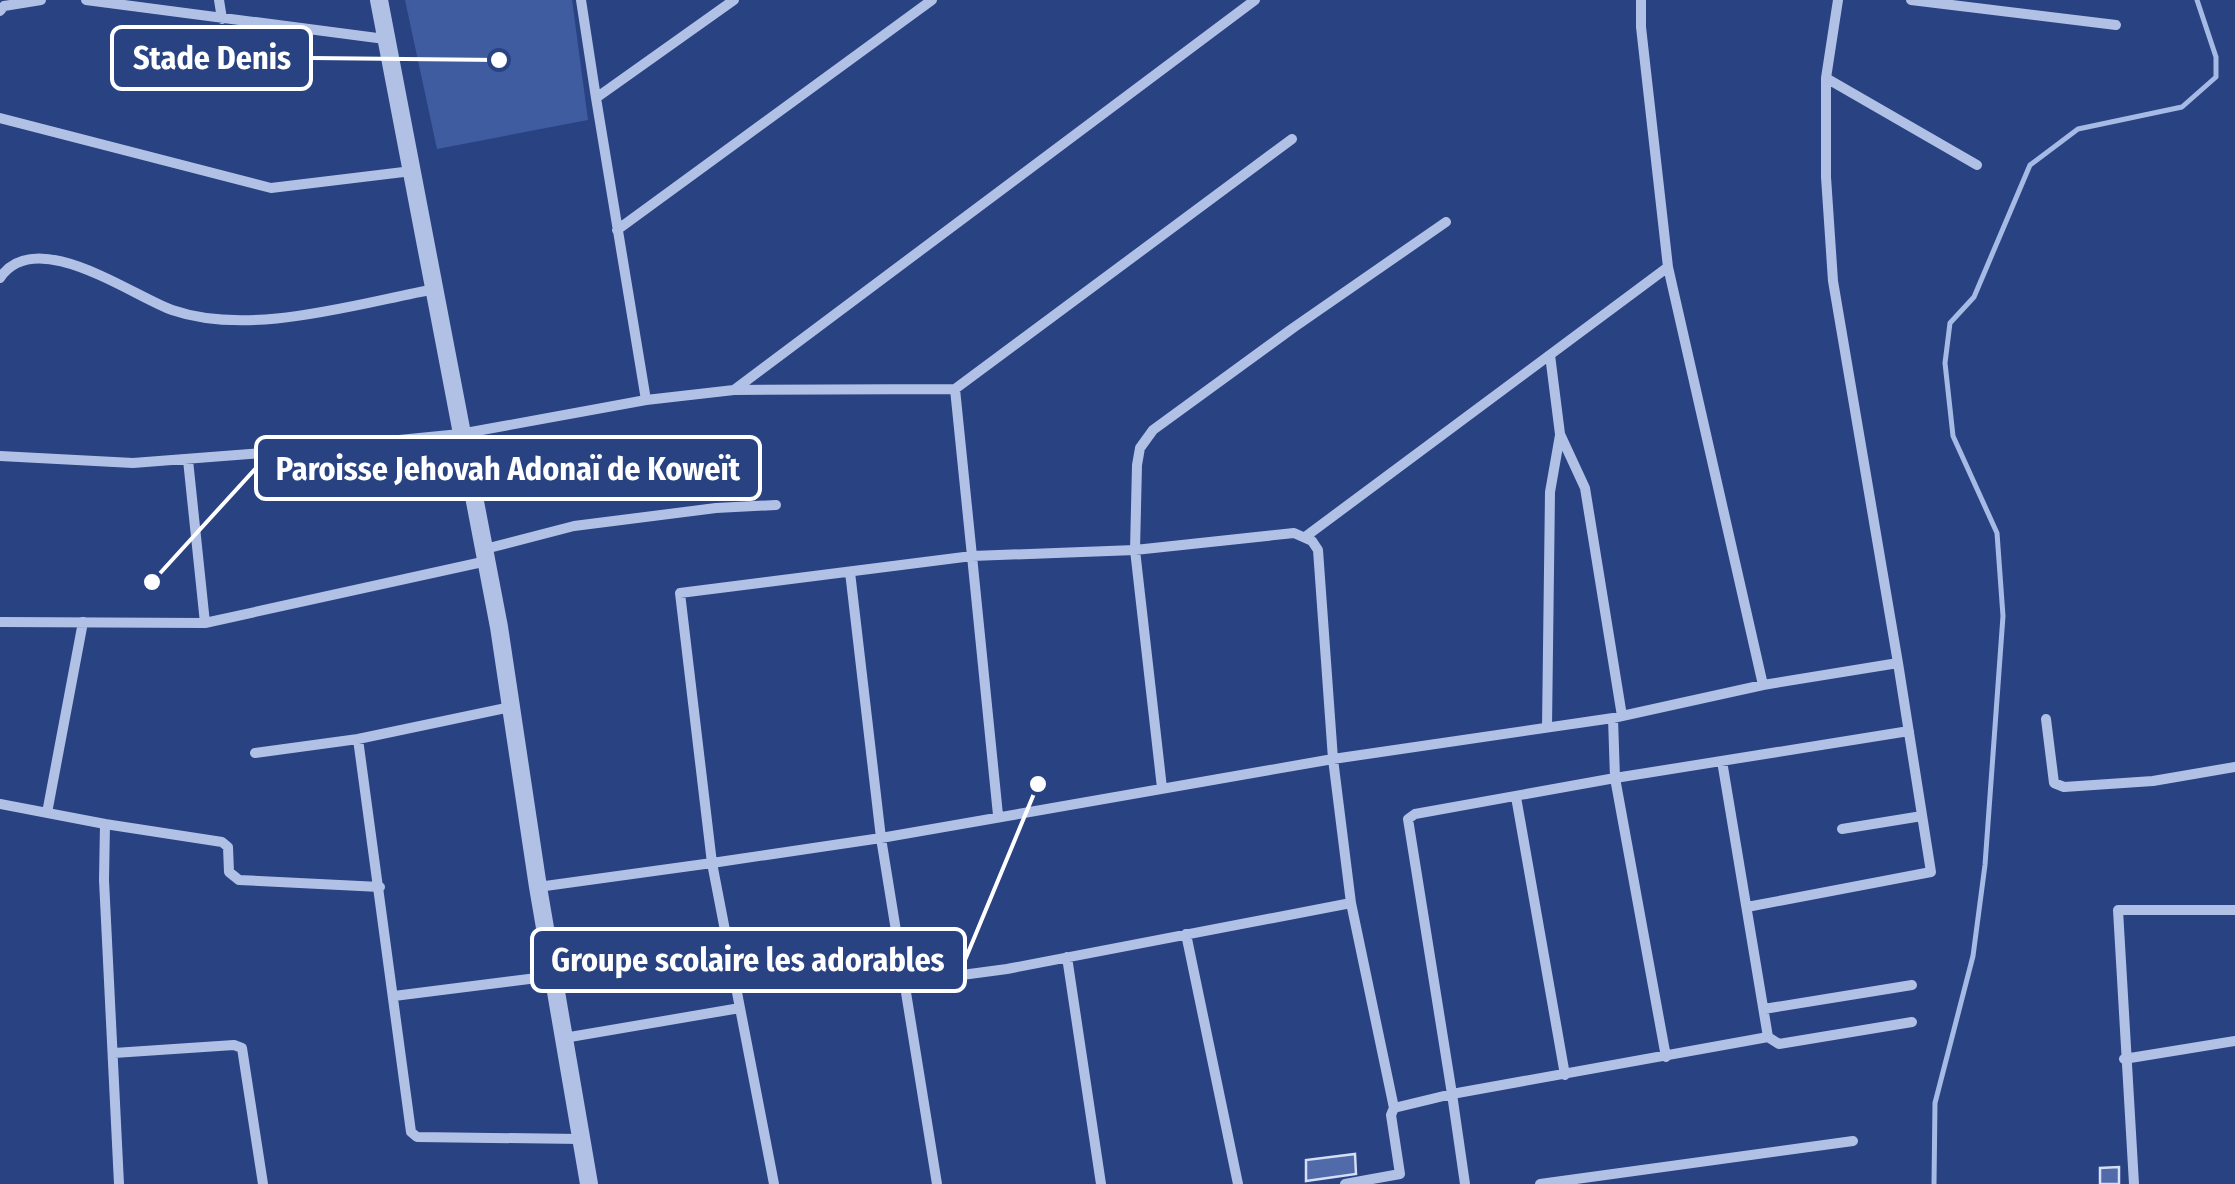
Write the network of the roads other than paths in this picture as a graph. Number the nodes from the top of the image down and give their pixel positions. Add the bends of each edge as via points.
1 (41, 0) edge
2 (86, 0) edge
3 (219, 0) edge
4 (379, 0) edge
5 (581, 0) edge
6 (734, 0) edge
7 (932, 0) edge
8 (1254, 0) edge
9 (1642, 0) edge
10 (1838, 0) edge
11 (1911, 0) edge
12 (0, 11) edge
13 (222, 19) junction
14 (2116, 24) dead end
15 (385, 39) junction
16 (1826, 78) junction
17 (596, 98) junction
18 (0, 118) edge
19 (1292, 139) dead end
20 (1977, 165) dead end
21 (412, 171) junction
22 (1446, 222) dead end
23 (618, 230) junction
24 (1668, 267) junction
25 (2, 270) edge
26 (435, 290) junction
27 (1550, 355) junction
28 (955, 389) junction
29 (734, 390) junction
30 (646, 400) junction
31 (460, 434) junction
32 (1560, 434) junction
33 (0, 456) edge
34 (188, 460) junction
35 (776, 505) dead end
36 (1305, 537) junction
37 (1135, 550) junction
38 (486, 555) junction
39 (972, 556) junction
40 (850, 572) junction
41 (0, 622) edge
42 (82, 622) junction
43 (205, 623) junction
44 (1898, 663) junction
45 (1763, 684) junction
46 (511, 707) junction
47 (1618, 717) junction
48 (2046, 719) dead end
49 (1548, 727) junction
50 (1909, 732) junction
51 (358, 739) junction
52 (255, 753) dead end
53 (1333, 759) junction
54 (1722, 761) junction
55 (2235, 767) edge
56 (1615, 778) junction
57 (1162, 788) junction
58 (1516, 797) junction
59 (0, 804) edge
60 (47, 813) junction
61 (998, 815) junction
62 (1922, 816) junction
63 (105, 824) junction
64 (1842, 829) dead end
65 (880, 838) junction
66 (712, 863) junction
67 (380, 887) junction
68 (538, 887) junction
69 (1351, 902) junction
70 (1746, 907) junction
71 (2235, 910) edge
72 (1186, 934) junction
73 (1068, 957) junction
74 (552, 976) junction
75 (902, 983) junction
76 (1912, 985) dead end
77 (394, 996) junction
78 (740, 1008) junction
79 (1764, 1008) junction
80 (1912, 1022) dead end
81 (1768, 1036) junction
82 (563, 1038) junction
83 (2235, 1041) edge
84 (114, 1052) junction
85 (1666, 1057) junction
86 (2124, 1059) junction
87 (1565, 1075) junction
88 (1452, 1094) junction
89 (1394, 1108) junction
90 (580, 1139) junction
91 (1853, 1141) dead end
92 (1401, 1179) edge
93 (119, 1184) edge
94 (263, 1184) edge
95 (588, 1184) edge
96 (774, 1184) edge
97 (937, 1184) edge
98 (1102, 1184) edge
99 (1238, 1184) edge
100 (1346, 1184) edge
101 (1465, 1184) edge
102 (1540, 1184) edge
103 (2134, 1184) edge

1 - 12 street
2 - 13 street
3 - 13 street
4 - 15 street
5 - 17 street
6 - 17 street
7 - 23 street
8 - 29 street
9 - 24 street
10 - 16 street
11 - 14 street
13 - 15 street
15 - 21 street
16 - 20 street
16 - 44 street via 1833,281
17 - 23 street
18 - 21 street via 271,188
19 - 28 street
21 - 26 street
22 - 37 street via 1153,430 1140,448
23 - 30 street
24 - 27 street
24 - 45 street
25 - 26 street via 30,258 67,264 212,320 257,321
26 - 31 street
27 - 32 street
27 - 36 street
28 - 29 street
28 - 39 street
29 - 30 street
30 - 31 street
31 - 34 street
31 - 38 street
32 - 47 street via 1585,488
32 - 49 street via 1550,492
33 - 34 street
34 - 43 street
35 - 38 street via 574,526
36 - 37 street
36 - 53 street via 1318,550
37 - 39 street
37 - 57 street
38 - 43 street
38 - 46 street
39 - 40 street
39 - 61 street
40 - 65 street
40 - 66 street via 680,594
41 - 42 street
42 - 43 street
42 - 60 street
44 - 45 street
44 - 50 street
45 - 47 street
46 - 51 street
46 - 68 street
47 - 49 street
47 - 56 street
48 - 55 street via 2051,772 2064,787
49 - 53 street
50 - 54 street
50 - 62 street
51 - 52 street
51 - 67 street
53 - 57 street
53 - 69 street
54 - 56 street
54 - 70 street
56 - 58 street
56 - 85 street
57 - 61 street
58 - 87 street
58 - 88 street via 1408,819
59 - 60 street
60 - 63 street
61 - 65 street
62 - 64 street
62 - 70 street via 1930,872
63 - 67 street via 222,842 228,872 239,880
63 - 84 street
65 - 66 street
65 - 75 street
66 - 68 street
66 - 78 street
67 - 77 street
68 - 74 street
69 - 72 street
69 - 89 street
70 - 79 street
71 - 86 street via 2118,910
72 - 73 street
72 - 99 street
73 - 75 street
73 - 98 street
74 - 77 street
74 - 82 street
75 - 97 street
76 - 79 street
77 - 90 street via 410,1132
78 - 82 street
78 - 96 street
79 - 81 street
80 - 81 street via 1779,1044
81 - 85 street
82 - 90 street
83 - 86 street
84 - 93 street
84 - 94 street via 242,1048
85 - 87 street
86 - 103 street
87 - 88 street
88 - 89 street
88 - 101 street
89 - 92 street
90 - 95 street
91 - 102 street
92 - 100 street

